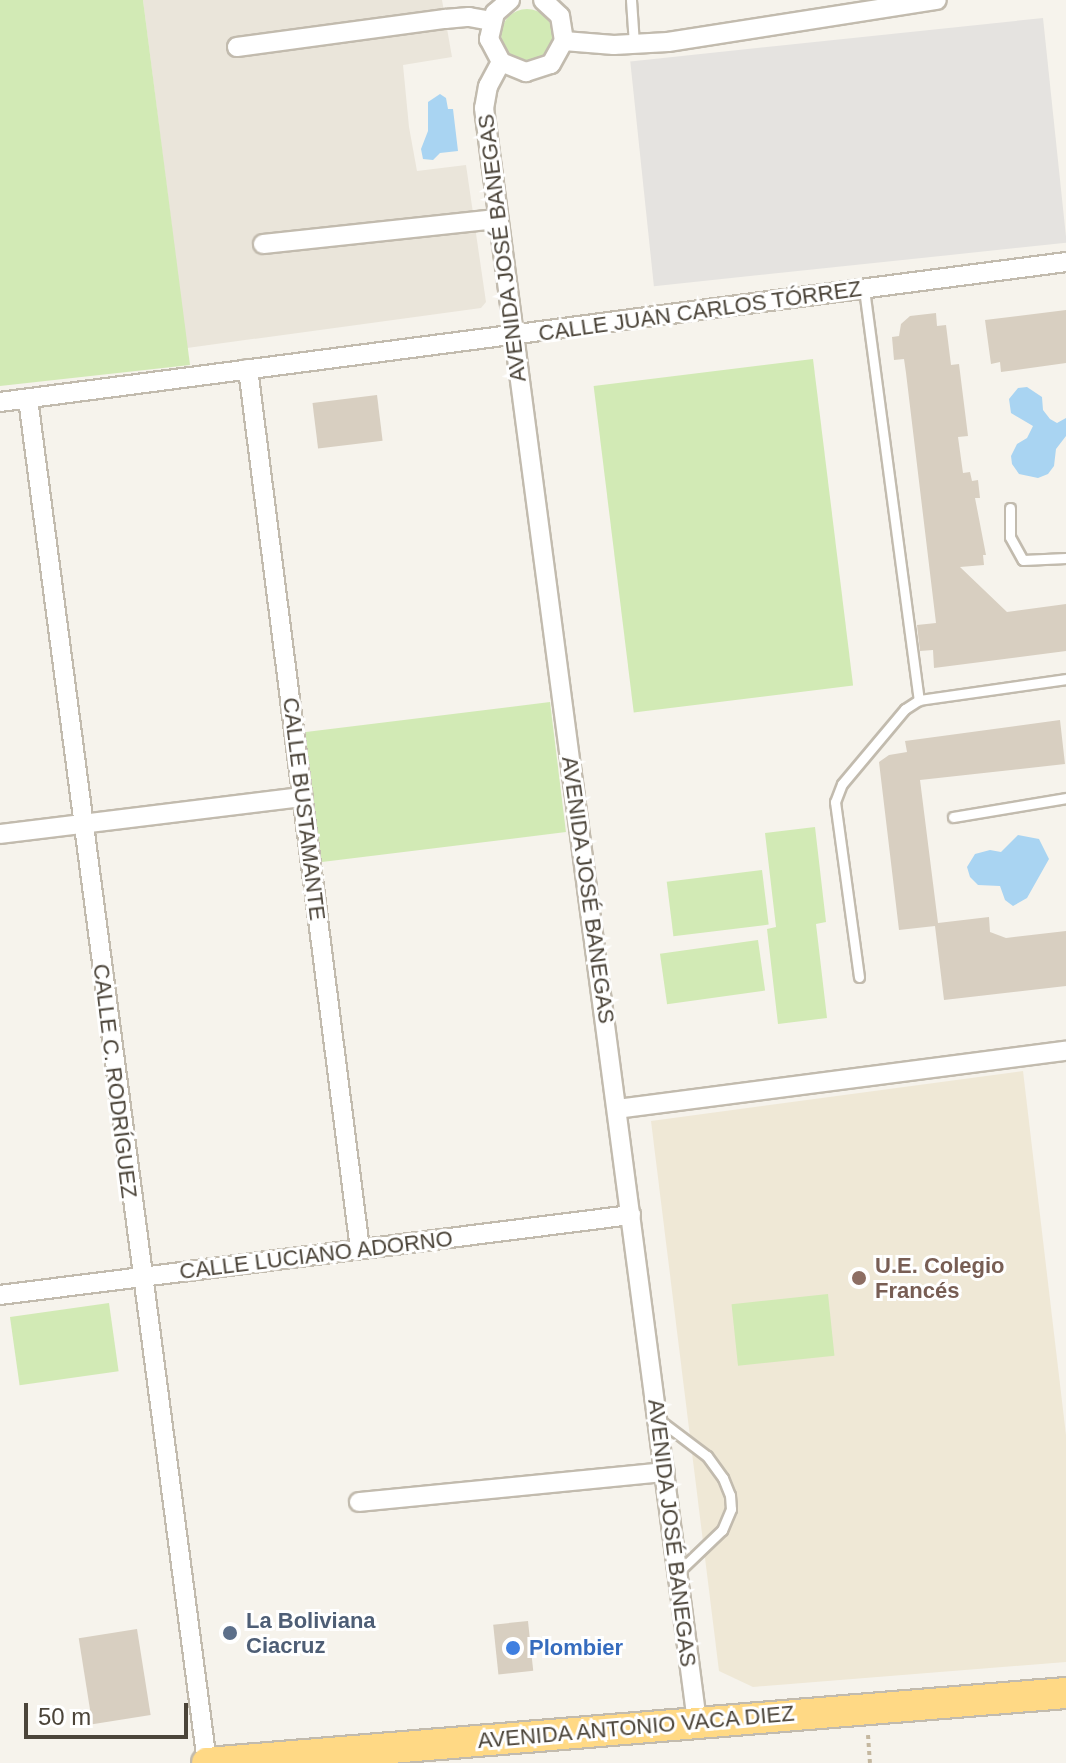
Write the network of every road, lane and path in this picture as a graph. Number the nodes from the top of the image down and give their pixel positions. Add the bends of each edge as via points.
1 (510, 0) edge
2 (631, 0) edge
3 (937, 0) edge
4 (546, 1) edge
5 (906, 2) edge
6 (491, 12) edge
7 (564, 41) junction
8 (634, 44) junction
9 (237, 47) dead end
10 (501, 62) junction
11 (497, 219) junction
12 (263, 244) dead end
13 (1066, 262) edge
14 (864, 289) junction
15 (512, 337) junction
16 (248, 369) junction
17 (28, 399) junction
18 (0, 402) edge
19 (1010, 508) dead end
20 (1066, 558) edge
21 (1066, 679) edge
22 (919, 700) junction
23 (303, 797) junction
24 (1066, 798) edge
25 (953, 817) dead end
26 (83, 824) junction
27 (0, 834) edge
28 (859, 977) dead end
29 (1066, 1051) edge
30 (617, 1109) junction
31 (631, 1215) junction
32 (360, 1249) junction
33 (140, 1277) junction
34 (0, 1295) edge
35 (658, 1419) junction
36 (665, 1472) junction
37 (359, 1502) dead end
38 (677, 1573) junction
39 (1066, 1693) edge
40 (697, 1722) junction
41 (868, 1735) dead end
42 (207, 1763) edge
43 (870, 1763) edge

1 - 6 street
2 - 8 lane
3 - 5 street
4 - 7 street via 560,16
5 - 8 street
6 - 9 street
6 - 10 street via 489,39
7 - 8 street
7 - 10 street via 557,57 535,72 517,71
10 - 11 street, AVENIDA JOSÉ BANEGAS via 484,108
11 - 12 street
11 - 15 street, AVENIDA JOSÉ BANEGAS
13 - 14 street, CALLE JUAN CARLOS TÓRREZ
14 - 15 street, CALLE JUAN CARLOS TÓRREZ
14 - 22 lane
15 - 16 street, CALLE JUAN CARLOS TÓRREZ
15 - 30 street, AVENIDA JOSÉ BANEGAS
16 - 17 street, CALLE JUAN CARLOS TÓRREZ
16 - 23 street, CALLE BUSTAMANTE
17 - 18 street, CALLE JUAN CARLOS TÓRREZ
17 - 26 street, CALLE C. RODRÍGUEZ
19 - 20 lane via 1010,537 1023,560
21 - 22 lane
22 - 28 lane via 905,709 842,784 835,802
23 - 26 street
23 - 32 street, CALLE BUSTAMANTE
24 - 25 lane
26 - 27 street
26 - 33 street, CALLE C. RODRÍGUEZ
29 - 30 street
30 - 31 street, AVENIDA JOSÉ BANEGAS
31 - 32 street, CALLE LUCIANO ADORNO
31 - 35 street, AVENIDA JOSÉ BANEGAS
32 - 33 street, CALLE LUCIANO ADORNO
33 - 34 street, CALLE LUCIANO ADORNO
33 - 42 street, CALLE C. RODRÍGUEZ
35 - 36 street, AVENIDA JOSÉ BANEGAS
35 - 38 lane via 707,1456 730,1495 731,1509 722,1530
36 - 37 street
36 - 38 street, AVENIDA JOSÉ BANEGAS
38 - 40 street, AVENIDA JOSÉ BANEGAS
39 - 40 highway, AVENIDA ANTONIO VACA DIEZ
40 - 42 highway, AVENIDA ANTONIO VACA DIEZ
41 - 43 path

